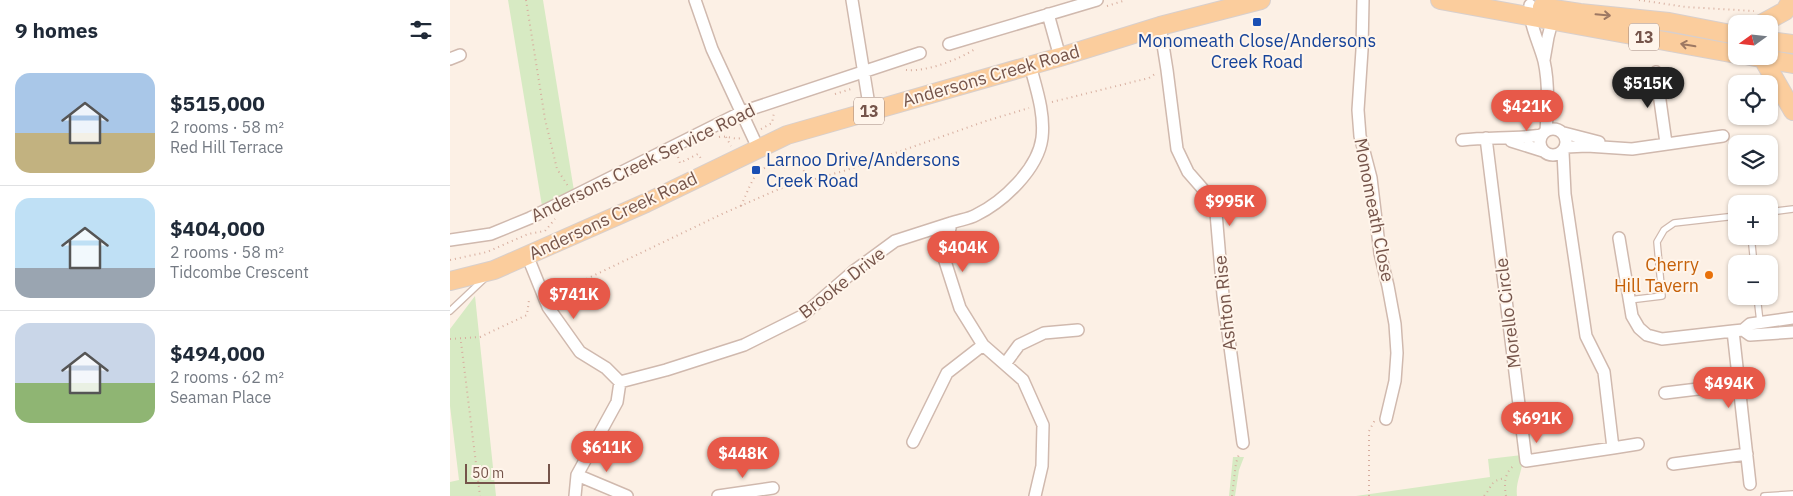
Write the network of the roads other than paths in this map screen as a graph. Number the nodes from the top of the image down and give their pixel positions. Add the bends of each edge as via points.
1 (695, 0) edge
2 (852, 0) edge
3 (1097, 0) edge
4 (1261, 0) edge
5 (1363, 0) edge
6 (1440, 0) edge
7 (1493, 0) edge
8 (1791, 0) edge
9 (1542, 10) edge
10 (1048, 14) junction
11 (1772, 15) edge
12 (1160, 26) junction
13 (1728, 33) edge
14 (1778, 42) edge
15 (949, 44) dead end
16 (1793, 44) edge
17 (1728, 52) edge
18 (920, 53) dead end
19 (1060, 57) junction
20 (1778, 61) edge
21 (1544, 62) junction
22 (1793, 64) edge
23 (1030, 65) junction
24 (1761, 65) edge
25 (864, 71) junction
26 (1656, 72) dead end
27 (870, 111) junction
28 (1793, 111) edge
29 (742, 112) junction
30 (1552, 132) junction
31 (1723, 136) dead end
32 (1486, 138) junction
33 (1502, 138) junction
34 (1462, 140) dead end
35 (1666, 143) junction
36 (758, 148) junction
37 (1614, 148) junction
38 (1564, 150) junction
39 (1546, 153) junction
40 (1565, 194) junction
41 (1793, 209) edge
42 (1778, 211) edge
43 (1728, 217) edge
44 (950, 223) junction
45 (1619, 238) dead end
46 (450, 240) edge
47 (527, 255) junction
48 (494, 270) junction
49 (450, 280) edge
50 (1629, 300) junction
51 (1759, 305) edge
52 (450, 311) edge
53 (1793, 318) edge
54 (1760, 322) junction
55 (1078, 330) dead end
56 (1738, 331) junction
57 (1793, 332) edge
58 (1761, 334) junction
59 (982, 345) junction
60 (1005, 364) junction
61 (620, 382) junction
62 (1739, 384) junction
63 (1665, 393) dead end
64 (1383, 418) road end
65 (912, 442) dead end
66 (1243, 443) road end
67 (1638, 444) dead end
68 (1613, 448) junction
69 (1747, 454) junction
70 (1673, 464) dead end
71 (577, 475) junction
72 (1750, 484) dead end
73 (772, 488) dead end
74 (1793, 494) edge
75 (575, 496) edge
76 (627, 496) edge
77 (718, 496) edge
78 (1035, 496) edge
79 (1764, 496) edge

1 - 29 street via 712,48
2 - 25 street
3 - 10 street
4 - 12 main road, Andersons Creek Road / 13
5 - 64 street, Monomeath Close via 1358,110 1360,136 1371,178 1380,253 1396,324 1395,381
6 - 9 main road, 13
7 - 9 main road, 13
8 - 11 main road via 1785,11
9 -> 13 main road, 13 via 1669,22
17 -> 9 main road, 13
9 - 21 street
9 - 21 street via 1548,37
10 - 15 street
10 - 19 street
12 - 19 main road, Andersons Creek Road / 13
12 - 66 street, Ashton Rise via 1177,150 1188,172 1209,196 1216,213 1223,295
14 - 16 main road
18 - 25 street, Andersons Creek Service Road
19 - 23 main road, Andersons Creek Road / 13
20 - 22 main road
21 - 30 street
23 - 27 main road, Andersons Creek Road / 13
23 - 44 street, Brooke Drive via 1041,110 1042,139 1032,166 1006,196 976,216
24 - 28 main road
25 - 27 street
25 - 29 street, Andersons Creek Service Road
26 - 35 street
27 - 36 main road, Andersons Creek Road / 13 via 787,135
29 - 36 street
29 - 46 street, Andersons Creek Service Road via 530,218 491,234
30 - 33 street
30 - 37 street
30 - 38 street via 1566,140
30 - 39 street via 1540,143
31 - 35 street
32 - 33 street
32 - 34 street
32 - 68 street, Morello Circle via 1526,460
33 - 39 street
35 - 37 street via 1632,149
36 - 47 main road, Andersons Creek Road / 13
37 - 38 street via 1587,146
38 - 39 street via 1556,155
38 - 40 street
39 - 40 street via 1556,164
40 - 68 street via 1586,336 1604,372
41 - 42 lane
43 - 50 lane via 1674,223 1664,230 1657,242 1662,296
44 - 59 street via 944,258 960,308
44 - 61 street, Brooke Drive via 895,241 854,270 802,316 744,345
45 - 50 street
47 - 48 main road, Andersons Creek Road / 13
47 - 61 street via 548,307 580,352 606,368
48 - 49 main road, Andersons Creek Road / 13
48 - 52 lane
50 - 56 street via 1638,328 1662,339
51 - 54 lane
53 - 54 street
54 - 56 street
54 - 58 lane
55 - 60 street via 1044,333 1019,345
56 - 58 street
56 - 62 street
57 - 58 street
59 - 60 street
59 - 65 street via 947,373
60 - 78 street via 1024,380 1043,425 1042,466
61 - 71 street via 617,402
62 - 63 street
62 - 69 street
67 - 68 street
69 - 70 street
69 - 72 street
71 - 75 street
71 - 76 street
73 - 77 street
74 - 79 lane

